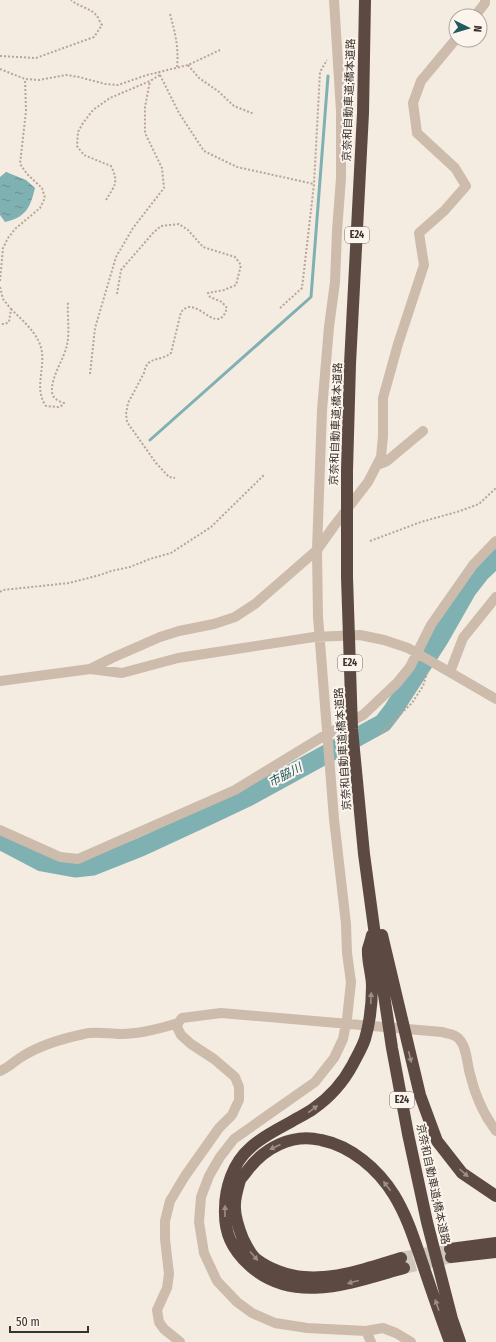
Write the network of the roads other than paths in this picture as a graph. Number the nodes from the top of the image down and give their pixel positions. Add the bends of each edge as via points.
1 (334, 0) edge
2 (365, 0) edge
3 (448, 48) edge
4 (422, 431) dead end
5 (377, 465) junction
6 (496, 541) edge
7 (317, 550) junction
8 (494, 600) edge
9 (417, 653) junction
10 (90, 669) junction
11 (450, 672) junction
12 (0, 681) edge
13 (496, 699) edge
14 (0, 830) edge
15 (368, 883) junction
16 (374, 928) junction
17 (178, 1023) junction
18 (0, 1071) edge
19 (219, 1128) junction
20 (496, 1131) edge
21 (234, 1139) junction
22 (496, 1196) edge
23 (496, 1243) edge
24 (496, 1252) edge
25 (366, 1331) junction
26 (180, 1342) edge
27 (371, 1342) edge
28 (411, 1342) edge
29 (450, 1342) edge
30 (460, 1342) edge

1 - 7 street via 341,111 341,178 335,282 322,410
2 - 15 highway, 京奈和自動車道;橋本道路 / E24 via 363,112 350,364 347,577 352,729
3 - 5 street via 421,81 413,103 417,134 455,168 466,186 444,211 419,233 424,265 383,398 382,446
4 - 5 street via 387,461
5 - 7 street via 368,482
6 - 9 street via 469,570 431,625
7 - 10 street via 255,604 235,617 160,636
7 - 21 street via 318,617 334,819 351,982 347,1019 343,1039 334,1058 315,1082
8 - 11 street via 463,638
9 - 10 street via 384,640 360,635 334,635 178,658 122,672
9 - 11 street
9 - 14 street via 397,683 363,715 235,790 78,859 60,857
10 - 12 street
11 - 13 street
15 - 16 highway, 京奈和自動車道;橋本道路 / E24
15 -> 22 highway via 420,1095 437,1141 462,1173
29 -> 16 highway via 404,1214 382,1180 365,1162 344,1147 307,1138 290,1140 268,1150 253,1163 241,1180 234,1205 245,1244 255,1259 274,1270 304,1277 330,1276 403,1263 347,1283 318,1288 293,1287 256,1272 238,1254 231,1243 225,1216 227,1186 236,1165 248,1149 314,1109 336,1088 352,1066 364,1041 370,1014 372,985 368,950
16 - 30 highway, 京奈和自動車道;橋本道路 / E24 via 408,1134 427,1222
17 - 18 street via 153,1031 79,1035 34,1049
17 - 19 street via 181,1035 214,1058 235,1077 239,1086 239,1100 232,1115
17 - 20 street via 188,1016 221,1013 453,1034 464,1049 480,1106
19 - 21 street
19 - 26 street via 170,1200 165,1221 169,1274 167,1288 157,1310 159,1322 164,1329
21 - 25 street via 209,1176 201,1197 201,1240 217,1281 237,1302 252,1313 275,1323 307,1328
23 - 24 highway via 451,1253
25 - 27 street
25 - 28 street via 383,1328

